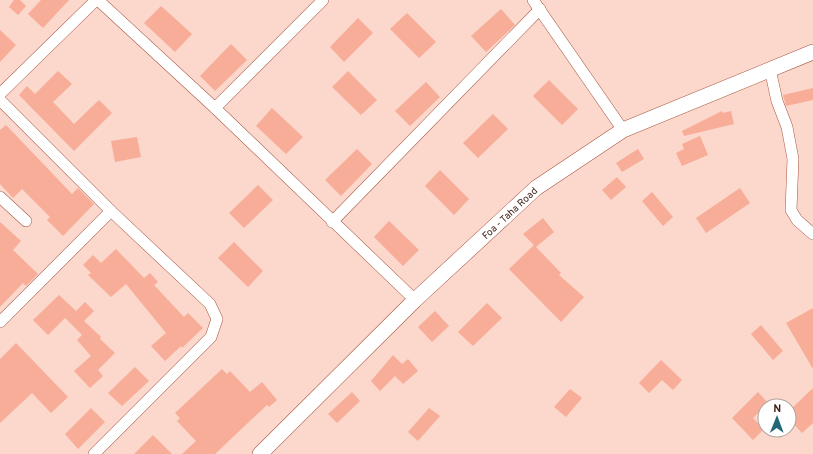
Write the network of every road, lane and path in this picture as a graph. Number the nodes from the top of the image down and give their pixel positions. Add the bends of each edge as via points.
1 (97, 0) edge
2 (323, 0) edge
3 (536, 4) edge
4 (813, 52) edge
5 (770, 68) junction
6 (0, 94) edge
7 (0, 100) edge
8 (215, 108) junction
9 (623, 130) junction
10 (0, 197) edge
11 (112, 211) junction
12 (26, 221) dead end
13 (332, 222) junction
14 (813, 234) edge
15 (415, 300) junction
16 (0, 322) edge
17 (94, 454) edge
18 (260, 454) edge

1 - 6 street
1 - 8 street
2 - 8 street
3 - 9 street
3 - 13 street
4 - 5 street, Foa - Taha Road
5 - 9 street, Foa - Taha Road
5 - 14 street via 777,101 787,126 793,159 791,210 797,220
7 - 11 street
8 - 13 street
9 - 15 street, Foa - Taha Road via 536,188
10 - 12 street
11 - 16 street
11 - 17 street via 210,304 217,318 211,337
13 - 15 street
15 - 18 street, Foa - Taha Road

